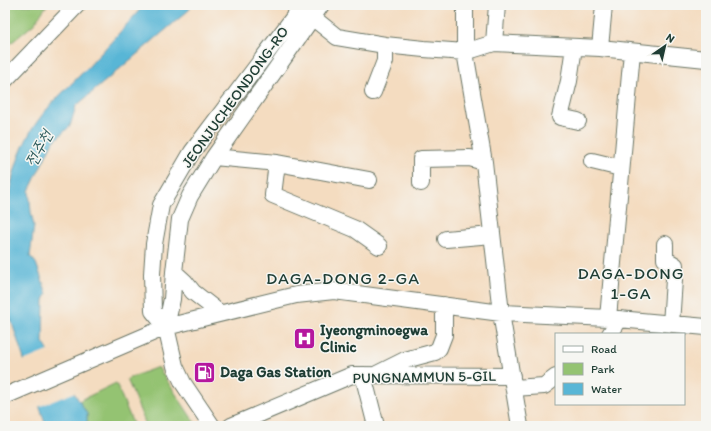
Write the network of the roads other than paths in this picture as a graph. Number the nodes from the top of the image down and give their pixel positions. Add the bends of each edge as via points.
1 (77, 5) edge
2 (465, 5) edge
3 (496, 5) edge
4 (604, 5) edge
5 (312, 9) edge
6 (494, 43) junction
7 (385, 45) junction
8 (574, 47) junction
9 (600, 48) junction
10 (465, 52) junction
11 (632, 52) junction
12 (706, 60) edge
13 (5, 80) edge
14 (373, 92) dead end
15 (578, 121) dead end
16 (214, 158) junction
17 (592, 161) dead end
18 (484, 162) junction
19 (276, 163) junction
20 (621, 168) junction
21 (369, 180) dead end
22 (421, 183) dead end
23 (492, 235) junction
24 (446, 240) dead end
25 (665, 244) dead end
26 (379, 246) dead end
27 (174, 272) junction
28 (444, 305) junction
29 (501, 312) junction
30 (220, 313) junction
31 (612, 324) edge
32 (671, 324) junction
33 (166, 327) junction
34 (706, 327) edge
35 (368, 375) junction
36 (555, 378) edge
37 (513, 382) junction
38 (5, 396) edge
39 (212, 426) edge
40 (231, 426) edge
41 (376, 426) edge
42 (520, 426) edge

1 - 13 street
2 - 10 street, PUNGNAMMUN 5-GIL
3 - 6 street
4 - 9 street
5 - 7 street via 337,37
5 - 16 street, JEONJUCHEONDONG-RO
5 - 33 street, JEONJUCHEONDONG-RO via 192,152 161,205 154,244 153,311
6 - 8 street
6 - 10 street
7 - 10 street
7 - 14 street via 385,61
8 - 9 street
8 - 15 street via 560,117
9 - 11 street
10 - 18 street, PUNGNAMMUN 5-GIL
11 - 12 street
11 - 20 street
16 - 19 street, JEONJUCHEONDONG-RO
16 - 27 street, JEONJUCHEONDONG-RO via 190,196 180,219
17 - 20 street
18 - 22 street via 470,158 421,158
18 - 23 street, PUNGNAMMUN 5-GIL
19 - 21 street, JEONJUCHEONDONG-RO
19 - 26 street via 274,195 355,229
20 - 31 street
23 - 24 street
23 - 29 street, PUNGNAMMUN 5-GIL
25 - 32 street via 665,259 675,265
27 - 30 street via 193,292
27 - 33 street, JEONJUCHEONDONG-RO
28 - 29 street
28 - 30 street via 334,291 296,295
28 - 35 street via 444,335 435,352 405,360
29 - 31 street
29 - 37 street, PUNGNAMMUN 5-GIL
30 - 33 street
31 - 32 street
32 - 34 street
33 - 38 street
33 - 39 street, JEONJUCHEONDONG-RO via 183,383
35 - 37 street, PUNGNAMMUN 5-GIL
35 - 40 street, PUNGNAMMUN 5-GIL via 352,375
35 - 41 street
36 - 37 street, PUNGNAMMUN 5-GIL via 544,386
37 - 42 street, PUNGNAMMUN 5-GIL

